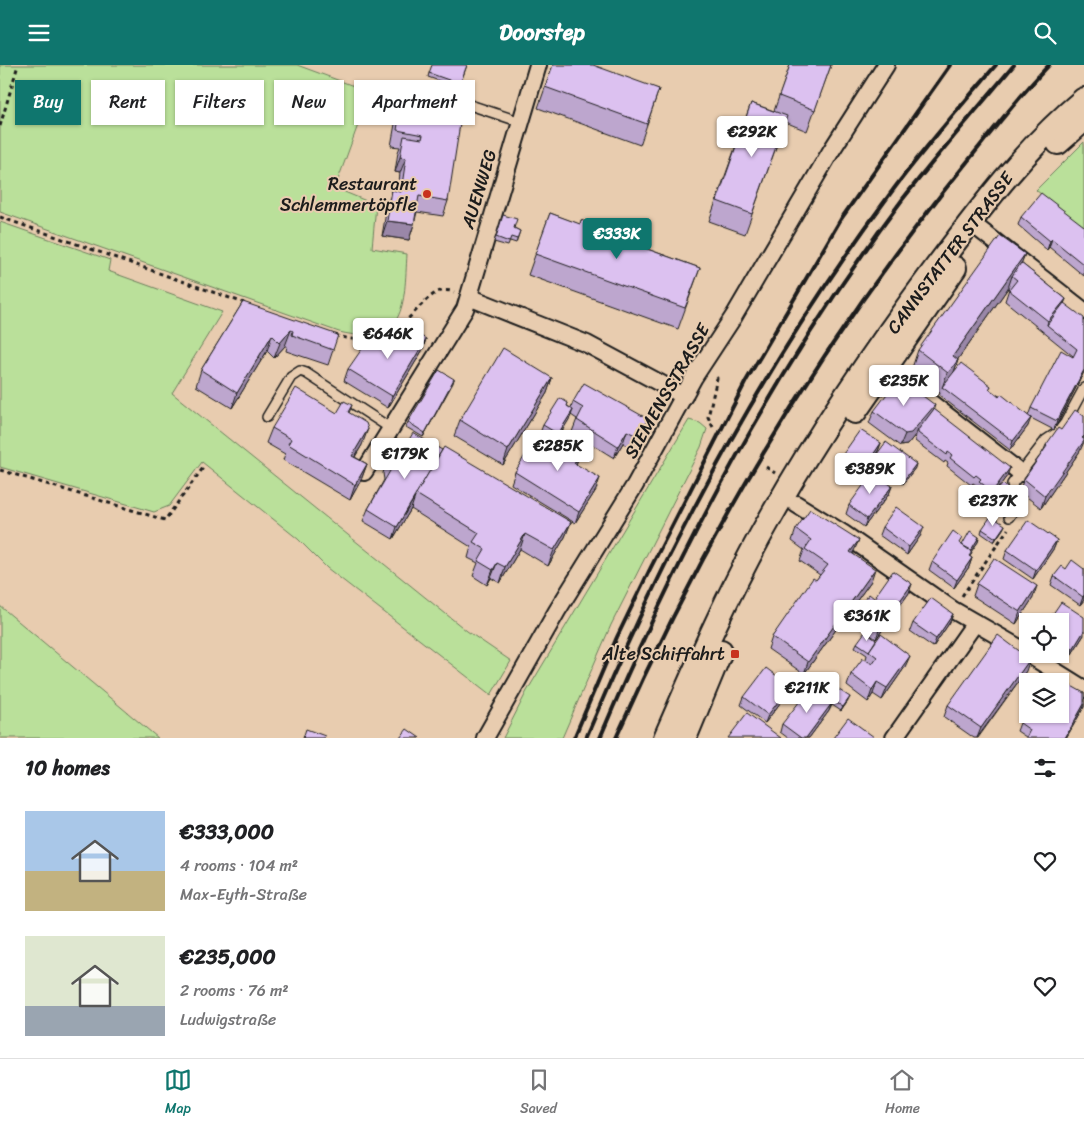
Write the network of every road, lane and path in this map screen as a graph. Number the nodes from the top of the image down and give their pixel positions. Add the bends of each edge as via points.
1 (18, 65) edge
2 (538, 65) edge
3 (886, 65) edge
4 (1084, 99) edge
5 (475, 107) edge
6 (1084, 120) edge
7 (521, 122) junction
8 (0, 126) edge
9 (0, 217) edge
10 (976, 226) junction
11 (470, 297) junction
12 (247, 304) edge
13 (1084, 311) edge
14 (326, 332) edge
15 (878, 363) junction
16 (700, 368) junction
17 (1084, 388) edge
18 (684, 396) junction
19 (266, 417) dead end
20 (714, 427) dead end
21 (390, 428) junction
22 (203, 468) dead end
23 (0, 470) edge
24 (364, 472) edge
25 (1021, 473) junction
26 (796, 504) junction
27 (1009, 517) joint
28 (953, 610) junction
29 (975, 623) junction
30 (1019, 649) edge
31 (1042, 663) edge
32 (1084, 689) edge
33 (485, 738) edge
34 (666, 738) edge
35 (685, 738) edge
36 (894, 738) edge

1 - 8 path
2 - 7 street, AUENWEG
3 - 16 street, SIEMENSSTRASSE
4 - 10 main road, CANNSTATTER STRASSE via 1036,144
5 - 7 lane
6 - 10 main road, CANNSTATTER STRASSE
7 - 11 street, AUENWEG via 473,277
9 - 12 path
10 - 13 street
10 - 15 main road, CANNSTATTER STRASSE
11 - 14 path via 441,289 396,330 375,340 357,341
11 - 18 street via 580,341
11 - 21 street, AUENWEG
15 - 25 street
15 - 26 main road, CANNSTATTER STRASSE
15 - 34 main road, CANNSTATTER STRASSE via 772,514 733,589
16 - 18 street, SIEMENSSTRASSE
16 - 20 path via 717,378 708,417
17 - 25 lane via 1065,423 1046,440
18 - 33 street, SIEMENSSTRASSE
19 - 21 lane via 291,377 300,371
21 - 24 street, AUENWEG
22 - 23 path via 165,520
25 - 27 lane via 1012,486 1017,505
26 - 28 street
26 - 35 main road, CANNSTATTER STRASSE via 743,603
27 - 28 path via 1010,526
28 - 29 street
29 - 30 street
29 - 36 street
31 - 32 street

